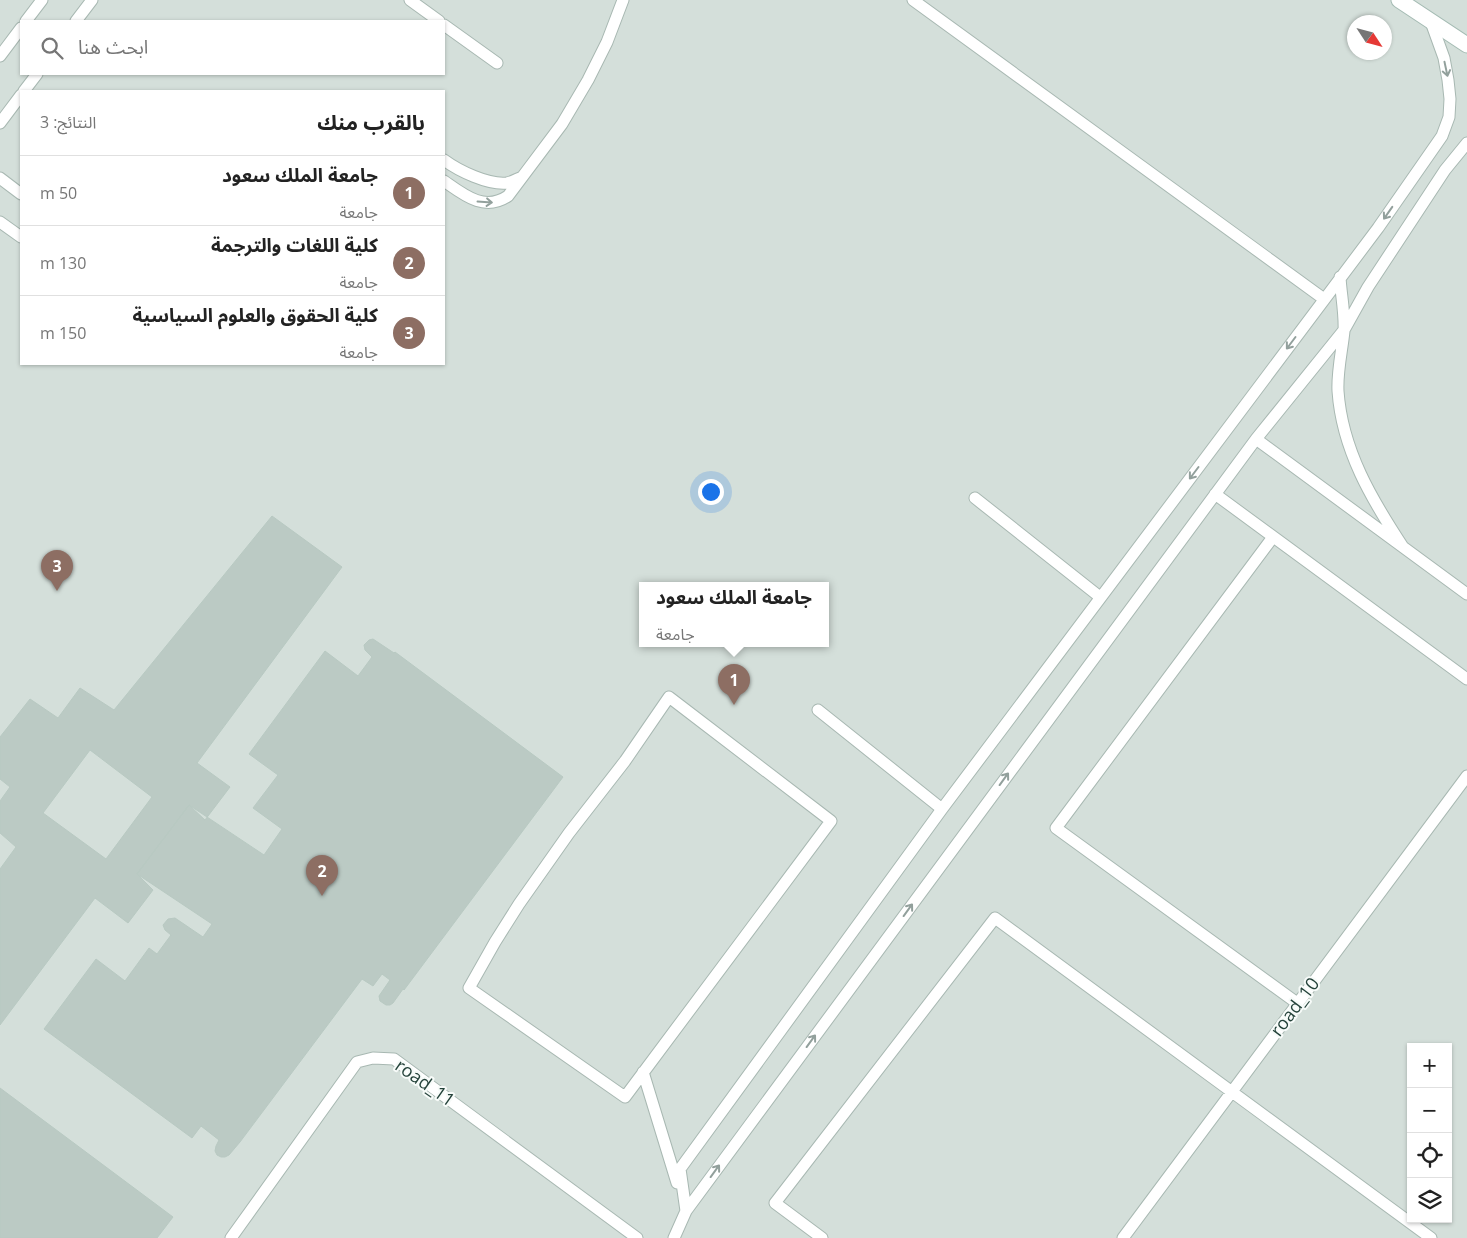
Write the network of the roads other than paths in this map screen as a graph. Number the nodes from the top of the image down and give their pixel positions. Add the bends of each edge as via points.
1 (42, 0) edge
2 (92, 0) edge
3 (410, 0) edge
4 (623, 0) edge
5 (913, 0) edge
6 (1399, 0) edge
7 (27, 20) edge
8 (77, 20) edge
9 (438, 20) edge
10 (1432, 22) junction
11 (445, 26) edge
12 (20, 29) edge
13 (1467, 46) edge
14 (0, 56) edge
15 (498, 63) dead end
16 (36, 75) edge
17 (25, 90) edge
18 (20, 96) edge
19 (0, 123) edge
20 (1467, 144) edge
21 (445, 161) edge
22 (0, 178) edge
23 (522, 178) junction
24 (445, 182) edge
25 (20, 193) edge
26 (0, 222) edge
27 (20, 236) edge
28 (1340, 277) junction
29 (1324, 299) junction
30 (1344, 330) junction
31 (1256, 439) junction
32 (1215, 494) junction
33 (975, 498) dead end
34 (1273, 537) junction
35 (1403, 547) junction
36 (1467, 594) edge
37 (1100, 597) junction
38 (1467, 679) edge
39 (818, 710) dead end
40 (1467, 776) edge
41 (942, 809) junction
42 (1297, 1003) junction
43 (643, 1072) junction
44 (1232, 1092) junction
45 (686, 1211) junction
46 (231, 1238) edge
47 (637, 1238) edge
48 (674, 1238) edge
49 (822, 1238) edge
50 (1123, 1238) edge
51 (1431, 1238) edge

1 - 7 lane
2 - 8 lane
3 - 9 lane
4 - 23 lane via 588,80 562,124
5 - 29 lane
6 - 10 main road
10 - 13 main road
10 -> 28 lane via 1448,80 1449,117 1442,136
11 - 15 lane
12 - 14 lane
16 - 17 lane
18 - 19 lane
20 - 30 lane via 1445,170 1368,287
21 - 23 lane via 468,174 493,182
22 - 25 lane
24 -> 23 lane via 468,198 483,203 501,201
26 - 27 lane
28 - 29 lane
28 - 30 lane
29 -> 37 lane
30 - 31 lane
30 - 35 lane via 1338,390 1342,422 1358,472 1376,507
31 - 32 lane
31 - 35 lane
32 - 34 lane
45 -> 32 lane
33 - 37 lane
34 - 38 lane
34 - 42 lane via 1056,828
35 - 36 lane
37 - 41 lane
39 - 41 lane
40 - 42 lane, road_10
41 - 45 lane via 680,1169
42 - 44 lane, road_10
43 - 43 lane via 625,1097 469,988 519,904 669,697 831,821
43 - 45 lane
44 - 49 lane via 995,918 775,1203
44 - 50 lane, road_10
44 - 51 lane
45 - 48 lane
46 - 47 lane, road_11 via 356,1062 373,1058 394,1059

